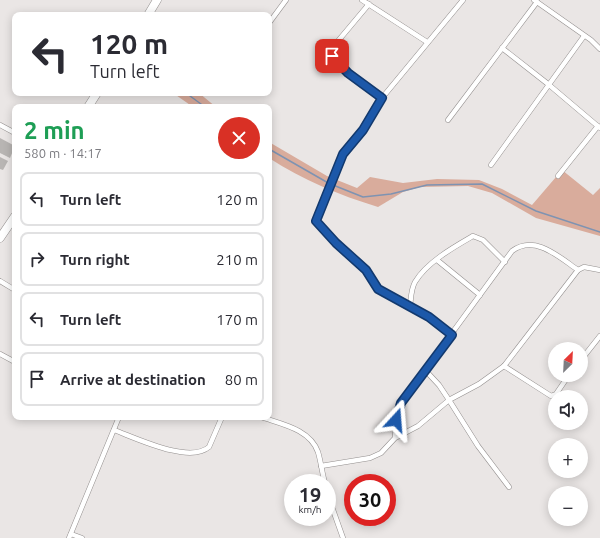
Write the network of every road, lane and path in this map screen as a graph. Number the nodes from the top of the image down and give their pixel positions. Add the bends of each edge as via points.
1 (157, 0) edge
2 (286, 0) edge
3 (362, 0) edge
4 (462, 0) edge
5 (535, 1) edge
6 (369, 4) junction
7 (150, 12) edge
8 (272, 19) edge
9 (584, 36) junction
10 (427, 42) junction
11 (502, 48) junction
12 (600, 49) edge
13 (548, 84) junction
14 (382, 98) junction
15 (448, 120) dead end
16 (0, 125) edge
17 (599, 127) edge
18 (12, 131) edge
19 (491, 165) dead end
20 (558, 176) dead end
21 (12, 220) edge
22 (0, 238) edge
23 (436, 260) junction
24 (505, 262) junction
25 (578, 270) junction
26 (600, 270) edge
27 (0, 281) edge
28 (12, 288) edge
29 (480, 295) junction
30 (410, 306) junction
31 (452, 335) junction
32 (600, 336) edge
33 (588, 351) edge
34 (0, 354) edge
35 (12, 360) edge
36 (504, 366) junction
37 (425, 370) junction
38 (564, 382) edge
39 (449, 400) junction
40 (118, 420) edge
41 (221, 420) edge
42 (270, 420) edge
43 (114, 430) junction
44 (395, 438) junction
45 (321, 466) junction
46 (323, 474) edge
47 (509, 487) dead end
48 (336, 518) edge
49 (70, 536) edge
50 (82, 538) edge
51 (343, 538) edge

1 - 7 highway
2 - 8 street
3 - 6 street
4 - 10 street
5 - 9 street
5 - 11 street
6 - 10 street
6 - 14 street via 338,41 332,56 348,73
9 - 12 street
9 - 13 street
10 - 14 street
11 - 13 street
11 - 15 street
13 - 17 street
13 - 19 street
14 - 30 street via 363,130 343,154 316,219 336,243 366,270 378,289
16 - 18 street
17 - 20 street
21 - 22 highway
23 - 24 street via 474,236 483,240
23 - 29 street
23 - 30 street via 415,282
24 - 25 street via 519,246 541,245
24 - 29 street
25 - 26 street via 584,267
25 - 36 street
27 - 28 street
29 - 31 street
30 - 31 street
31 - 37 street
32 - 33 street
34 - 35 street
36 - 38 street via 551,396 556,394
36 - 39 street via 479,384
37 - 39 street
37 - 44 street via 397,411
39 - 44 street via 418,426
39 - 47 street via 478,446
40 - 43 street
41 - 43 street via 209,447 195,453 160,447
42 - 45 street via 304,434 318,450
43 - 49 street
44 - 45 street via 381,453 370,458
45 - 46 street
48 - 51 street
49 - 50 street

